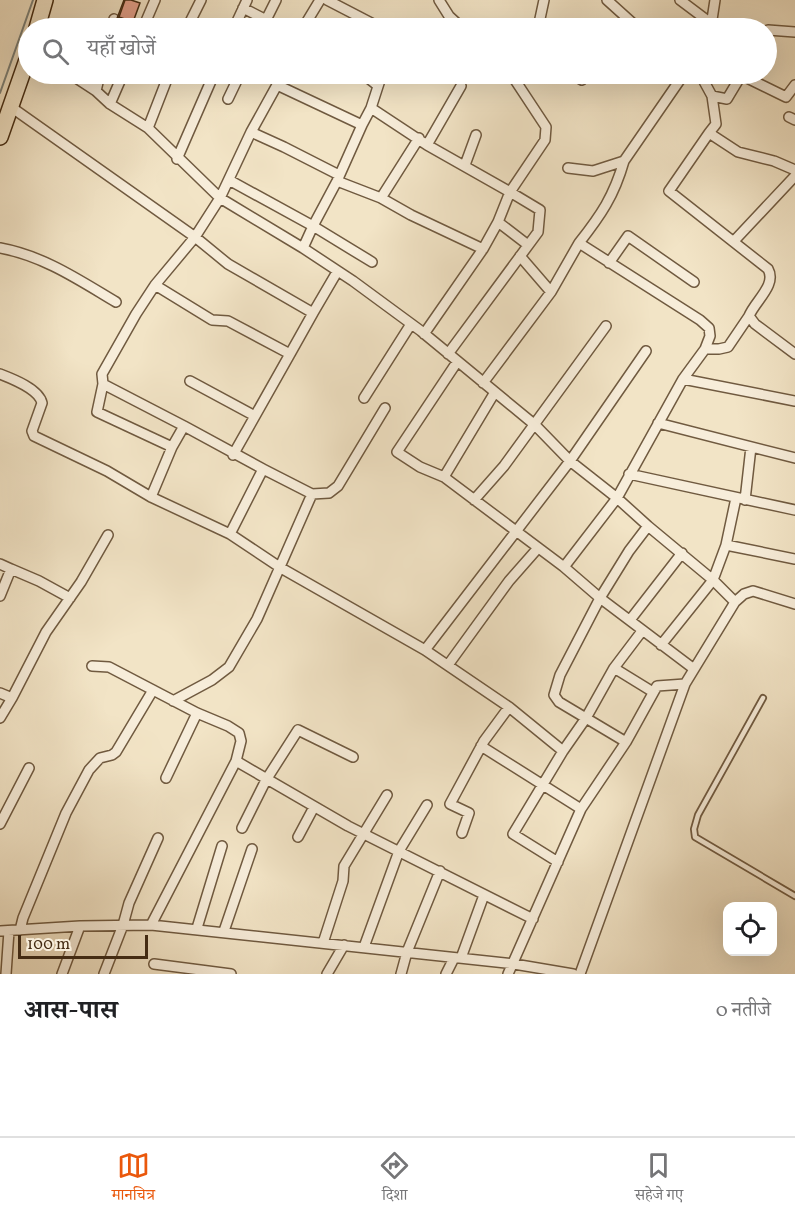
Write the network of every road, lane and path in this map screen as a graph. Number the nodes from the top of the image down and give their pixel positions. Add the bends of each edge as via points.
1 (155, 0) edge
2 (201, 0) edge
3 (276, 0) edge
4 (320, 0) edge
5 (327, 0) edge
6 (439, 0) edge
7 (544, 0) edge
8 (607, 0) edge
9 (680, 0) edge
10 (715, 0) edge
11 (43, 1) edge
12 (245, 4) edge
13 (39, 18) edge
14 (147, 18) edge
15 (192, 18) edge
16 (239, 18) edge
17 (258, 18) edge
18 (267, 18) edge
19 (309, 18) edge
20 (362, 18) edge
21 (451, 18) edge
22 (540, 18) edge
23 (627, 18) edge
24 (701, 18) edge
25 (712, 18) edge
26 (777, 31) edge
27 (795, 33) edge
28 (19, 84) edge
29 (87, 84) edge
30 (98, 84) edge
31 (119, 84) edge
32 (165, 84) edge
33 (210, 84) edge
34 (235, 84) edge
35 (518, 84) edge
36 (677, 84) edge
37 (705, 84) edge
38 (736, 84) edge
39 (761, 84) edge
40 (277, 85) joint
41 (377, 85) edge
42 (795, 85) edge
43 (460, 86) dead end
44 (96, 91) junction
45 (712, 96) junction
46 (228, 99) dead end
47 (727, 99) junction
48 (110, 104) junction
49 (11, 107) junction
50 (371, 108) junction
51 (715, 115) junction
52 (362, 125) junction
53 (148, 128) junction
54 (251, 132) junction
55 (709, 133) junction
56 (476, 135) dead end
57 (0, 137) edge
58 (419, 138) junction
59 (428, 145) junction
60 (177, 159) junction
61 (624, 161) junction
62 (465, 165) junction
63 (568, 168) dead end
64 (795, 170) edge
65 (795, 177) edge
66 (338, 178) junction
67 (229, 180) junction
68 (510, 192) junction
69 (220, 198) junction
70 (381, 198) junction
71 (498, 222) junction
72 (313, 226) junction
73 (195, 237) junction
74 (734, 241) junction
75 (579, 243) junction
76 (528, 245) junction
77 (0, 248) edge
78 (303, 248) junction
79 (483, 249) junction
80 (520, 255) junction
81 (372, 262) dead end
82 (609, 263) junction
83 (337, 272) junction
84 (694, 282) dead end
85 (155, 285) junction
86 (551, 292) junction
87 (116, 302) dead end
88 (313, 314) junction
89 (749, 316) junction
90 (411, 324) junction
91 (606, 326) dead end
92 (424, 334) junction
93 (705, 349) junction
94 (646, 351) dead end
95 (290, 354) junction
96 (448, 354) junction
97 (795, 354) edge
98 (457, 362) junction
99 (0, 374) edge
100 (683, 379) junction
101 (190, 381) dead end
102 (483, 383) junction
103 (103, 384) junction
104 (495, 392) junction
105 (364, 398) dead end
106 (795, 401) edge
107 (385, 408) dead end
108 (255, 416) junction
109 (658, 423) junction
110 (535, 425) junction
111 (184, 426) junction
112 (172, 447) junction
113 (751, 447) junction
114 (233, 455) junction
115 (795, 458) edge
116 (570, 461) junction
117 (263, 470) junction
118 (629, 474) junction
119 (444, 477) junction
120 (312, 494) junction
121 (151, 497) junction
122 (617, 498) junction
123 (741, 499) junction
124 (474, 500) junction
125 (795, 510) edge
126 (648, 526) junction
127 (515, 531) junction
128 (108, 534) dead end
129 (230, 534) junction
130 (726, 545) junction
131 (538, 548) junction
132 (682, 553) junction
133 (795, 559) edge
134 (0, 564) edge
135 (564, 567) junction
136 (281, 568) junction
137 (12, 569) junction
138 (713, 580) junction
139 (0, 596) edge
140 (70, 598) junction
141 (600, 598) junction
142 (735, 602) junction
143 (795, 604) edge
144 (630, 620) junction
145 (642, 631) junction
146 (661, 645) junction
147 (425, 650) junction
148 (448, 665) junction
149 (92, 666) dead end
150 (614, 668) junction
151 (694, 669) junction
152 (686, 684) junction
153 (153, 690) junction
154 (653, 692) junction
155 (0, 693) edge
156 (763, 698) dead end
157 (12, 699) junction
158 (173, 701) junction
159 (509, 707) junction
160 (197, 713) junction
161 (0, 718) edge
162 (586, 718) junction
163 (626, 742) junction
164 (481, 746) junction
165 (563, 751) junction
166 (352, 757) dead end
167 (236, 761) junction
168 (29, 768) dead end
169 (166, 778) dead end
170 (266, 780) junction
171 (542, 785) junction
172 (387, 795) dead end
173 (427, 805) dead end
174 (314, 807) junction
175 (581, 809) junction
176 (0, 824) edge
177 (242, 828) dead end
178 (364, 833) junction
179 (462, 833) dead end
180 (298, 837) dead end
181 (158, 838) dead end
182 (222, 846) dead end
183 (252, 849) dead end
184 (399, 851) junction
185 (558, 862) junction
186 (440, 872) junction
187 (484, 895) junction
188 (795, 896) edge
189 (532, 919) junction
190 (123, 925) junction
191 (150, 925) junction
192 (80, 926) junction
193 (197, 928) junction
194 (20, 930) junction
195 (5, 931) edge
196 (224, 931) junction
197 (323, 943) junction
198 (344, 945) junction
199 (364, 947) junction
200 (407, 952) junction
201 (458, 958) junction
202 (154, 964) dead end
203 (514, 964) junction
204 (6, 974) edge
205 (62, 974) edge
206 (104, 974) edge
207 (227, 974) edge
208 (327, 974) edge
209 (400, 974) edge
210 (446, 974) edge
211 (508, 974) edge
212 (573, 974) edge
213 (580, 974) edge

1 - 14 street
2 - 15 street
3 - 18 street
4 - 19 street
5 - 20 street
6 - 21 street
7 - 22 street
8 - 23 street
9 - 24 street
10 - 25 street
11 - 13 highway
12 - 16 street
12 - 17 street
26 - 27 street
28 - 49 highway
29 - 44 street
30 - 44 street
31 - 48 street
32 - 53 street
33 - 60 street
34 - 46 street
35 - 68 street via 546,127 545,140
36 - 61 street
37 - 45 street
38 - 47 street
39 - 42 street via 786,97
40 - 52 street
40 - 54 street
41 - 50 street
43 - 59 street
44 - 48 street
45 - 47 street
45 - 51 street
47 - 51 street
48 - 53 street
49 - 57 highway
49 - 73 street
50 - 52 street
50 - 58 street
51 - 55 street via 716,124
52 - 66 street
53 - 60 street
54 - 66 street
54 - 67 street
55 - 64 street via 738,152
55 - 74 street via 669,191
56 - 62 street
58 - 59 street
58 - 70 street
59 - 62 street
60 - 69 street
61 - 63 street via 593,171
61 - 75 street via 604,210
62 - 68 street
65 - 74 street
66 - 70 street
66 - 72 street
67 - 69 street
67 - 72 street
68 - 71 street
68 - 76 street via 540,210 538,232
69 - 73 street
69 - 78 street
70 - 79 street
71 - 76 street
71 - 79 street
72 - 78 street
72 - 81 street
73 - 85 street
73 - 88 street via 228,264
74 - 89 street via 771,275
75 - 82 street
75 - 86 street
76 - 80 street
77 - 87 street via 44,260
78 - 83 street
79 - 92 street
80 - 86 street
80 - 96 street
82 - 84 street via 628,236
82 - 93 street via 709,328
83 - 88 street
83 - 90 street
85 - 95 street via 212,320 228,321
85 - 103 street via 102,374
86 - 102 street
88 - 95 street
89 - 93 street via 728,347
89 - 97 street
90 - 92 street
90 - 105 street
91 - 110 street
92 - 96 street
93 - 100 street
94 - 116 street
95 - 108 street
96 - 98 street
98 - 102 street
98 - 119 street via 397,452
99 - 121 street via 40,396 42,403 32,431 34,436
100 - 106 street
100 - 109 street
101 - 108 street
102 - 104 street
103 - 111 street
103 - 112 street via 97,412
104 - 110 street
104 - 119 street
107 - 120 street via 338,486 329,493
108 - 114 street
109 - 113 street
109 - 118 street
110 - 116 street
110 - 124 street
111 - 112 street
111 - 114 street
112 - 121 street
113 - 115 street
113 - 123 street
114 - 117 street
116 - 122 street
116 - 127 street
117 - 120 street
117 - 129 street
118 - 122 street
118 - 123 street
119 - 124 street
120 - 136 street
121 - 129 street
122 - 126 street
122 - 135 street
123 - 125 street
123 - 130 street
124 - 127 street
126 - 132 street
126 - 141 street
127 - 131 street
127 - 147 street
128 - 140 street
129 - 136 street
130 - 133 street
130 - 138 street
131 - 135 street
131 - 148 street
132 - 138 street
132 - 144 street
134 - 137 street
135 - 141 street
136 - 147 street
136 - 158 street via 229,667
137 - 139 street
137 - 140 street
138 - 142 street
138 - 146 street
140 - 157 street via 46,632
141 - 144 street
141 - 162 street via 560,675 554,695
142 - 143 street via 753,591
142 - 151 street
144 - 145 street
145 - 146 street
145 - 150 street
146 - 151 street
147 - 148 street
148 - 159 street
149 - 153 street via 109,667
150 - 154 street
150 - 162 street
151 - 152 street
152 - 154 street via 657,686
152 - 213 street
153 - 158 street
153 - 194 street via 116,752 100,758 89,770 66,813
154 - 163 street
155 - 157 street
156 - 188 lane via 698,815 695,837
157 - 161 street
158 - 160 street
159 - 164 street
159 - 165 street
160 - 167 street via 239,733
160 - 169 street
162 - 163 street
162 - 165 street
163 - 175 street
164 - 171 street
164 - 179 street via 450,804 469,813
165 - 171 street
166 - 170 street via 298,730
167 - 170 street
167 - 191 street
168 - 176 street
170 - 174 street
170 - 177 street
171 - 175 street
171 - 185 street via 513,834
172 - 178 street
173 - 184 street
174 - 178 street
174 - 180 street
175 - 185 street
178 - 184 street
178 - 197 street via 344,866
181 - 190 street
182 - 193 street
183 - 196 street
184 - 186 street
184 - 199 street
185 - 189 street
186 - 187 street
186 - 200 street
187 - 189 street
187 - 201 street
189 - 203 street
190 - 191 street
190 - 192 street
190 - 206 street
191 - 193 street
192 - 194 street
192 - 205 street
193 - 196 street
194 - 195 street
195 - 204 street
196 - 197 street
197 - 198 street
198 - 199 street
198 - 208 street
199 - 200 street
200 - 201 street
200 - 209 street
201 - 203 street
201 - 210 street
202 - 207 street
203 - 211 street
203 - 212 street

